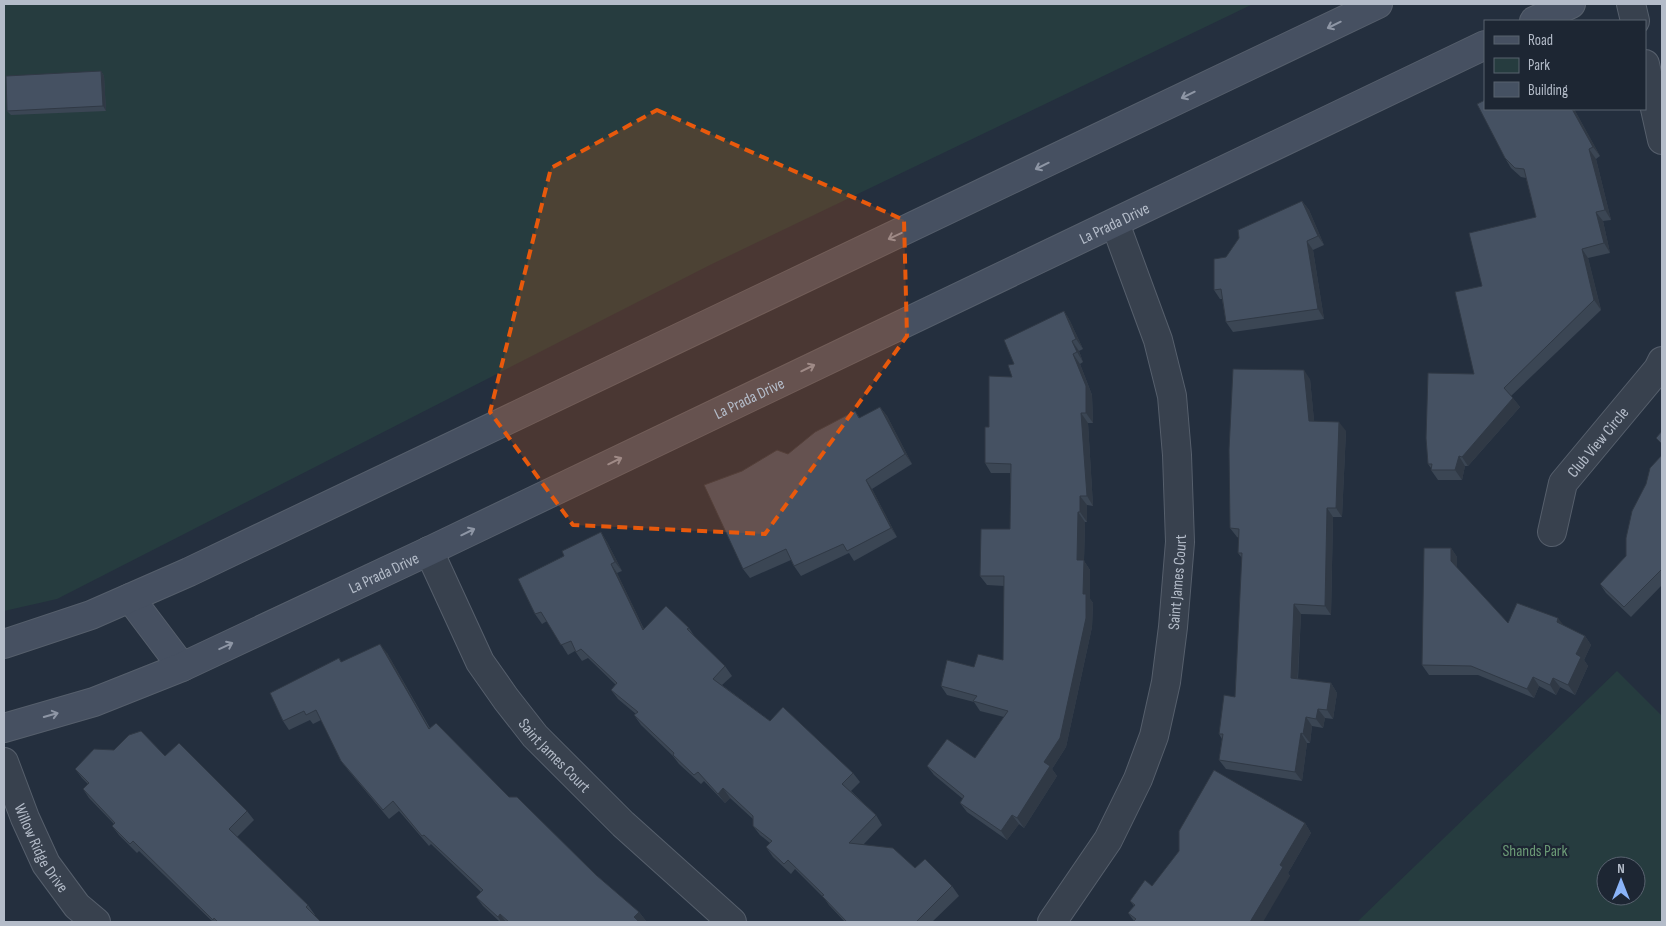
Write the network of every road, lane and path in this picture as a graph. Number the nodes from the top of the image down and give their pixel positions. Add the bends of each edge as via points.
1 (1378, 4) edge
2 (1571, 4) edge
3 (1631, 4) edge
4 (1536, 20) edge
5 (1635, 20) edge
6 (1484, 45) edge
7 (1646, 68) edge
8 (1662, 140) edge
9 (1115, 223) junction
10 (1662, 361) edge
11 (1552, 532) dead end
12 (429, 551) junction
13 (130, 598) junction
14 (4, 644) edge
15 (182, 667) junction
16 (4, 728) edge
17 (4, 762) edge
18 (96, 922) edge
19 (732, 922) edge
20 (1052, 922) edge

1 -> 13 main road
2 - 4 main road
3 - 5 street
6 - 9 main road, La Prada Drive
7 - 8 street
12 -> 9 main road, La Prada Drive
9 - 20 street, Saint James Court via 1158,340 1172,396 1180,542 1173,627 1166,682 1154,736 1138,780 1108,840
10 - 11 street, Club View Circle via 1563,483
15 -> 12 main road, La Prada Drive
12 - 19 street, Saint James Court via 480,662 535,736 623,824
13 - 14 main road via 91,615
13 - 15 main road
16 -> 15 main road, La Prada Drive via 94,702
17 - 18 street, Willow Ridge Drive via 46,864 77,906

